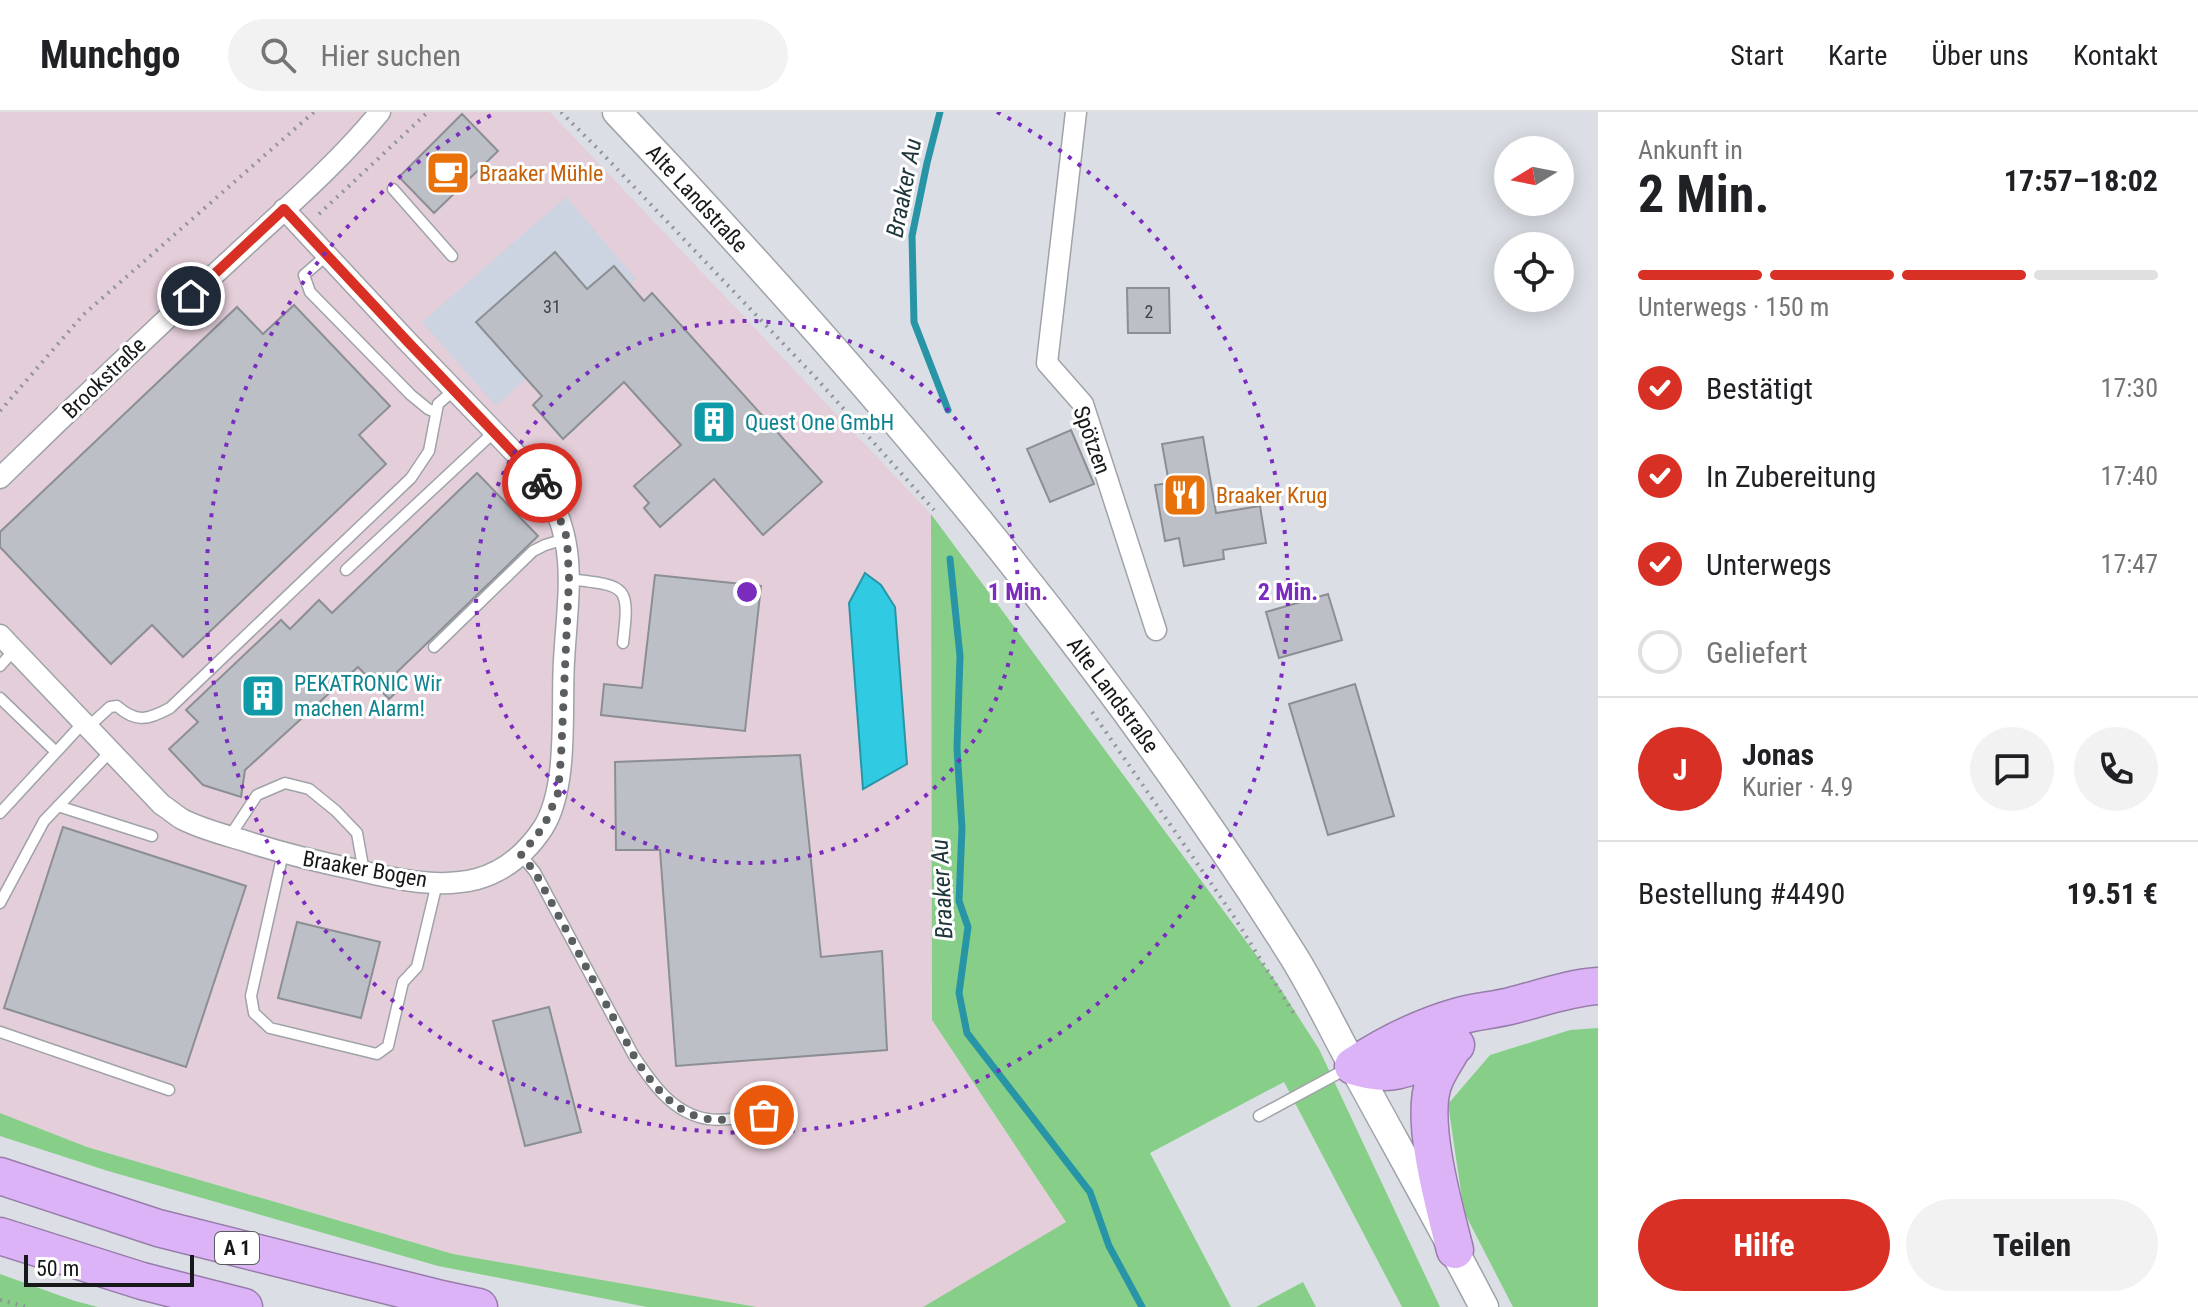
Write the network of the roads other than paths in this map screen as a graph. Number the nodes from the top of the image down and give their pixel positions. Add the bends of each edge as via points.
1 (380, 112) edge
2 (617, 112) edge
3 (1076, 112) edge
4 (393, 189) dead end
5 (284, 209) junction
6 (327, 255) junction
7 (452, 256) dead end
8 (454, 390) junction
9 (435, 412) junction
10 (494, 432) junction
11 (0, 478) edge
12 (567, 538) junction
13 (346, 570) dead end
14 (569, 579) junction
15 (1156, 630) dead end
16 (7, 642) edge
17 (623, 643) dead end
18 (434, 647) dead end
19 (0, 666) edge
20 (0, 698) edge
21 (85, 725) junction
22 (56, 752) junction
23 (110, 752) junction
24 (58, 806) junction
25 (0, 813) edge
26 (152, 836) dead end
27 (230, 836) junction
28 (283, 853) junction
29 (521, 855) junction
30 (364, 872) junction
31 (437, 882) junction
32 (0, 903) edge
33 (1598, 986) edge
34 (1512, 1006) junction
35 (0, 1032) edge
36 (1452, 1049) junction
37 (1353, 1066) junction
38 (169, 1090) dead end
39 (764, 1115) dead end
40 (1259, 1116) dead end
41 (0, 1176) edge
42 (0, 1236) edge
43 (1455, 1250) junction
44 (244, 1307) edge
45 (479, 1307) edge
46 (1484, 1307) edge

1 - 5 street, Brookstraße
2 - 37 main road, Alte Landstraße via 890,414 1053,614 1174,775 1293,955
3 - 15 street, Spötzen via 1047,363 1083,404
4 - 7 lane
5 - 6 street, Braaker Bogen
5 - 11 street, Brookstraße
6 - 8 street, Braaker Bogen
6 - 9 lane via 304,275 310,292 411,395
8 - 9 lane
8 - 10 street, Braaker Bogen
9 - 21 lane via 429,451 411,478 170,708 142,718 110,707
10 - 12 street, Braaker Bogen via 551,495
10 - 13 lane
12 - 14 street, Braaker Bogen
12 - 18 lane via 533,551
14 - 17 lane via 604,583 625,596
14 - 29 street, Braaker Bogen via 558,793 544,826
16 - 19 lane
16 - 21 street, Braaker Bogen
20 - 22 lane
21 - 22 lane
21 - 23 street, Braaker Bogen
22 - 25 lane
23 - 24 lane
23 - 27 street, Braaker Bogen via 162,805 184,820
24 - 26 lane
24 - 32 lane via 44,821
27 - 28 street, Braaker Bogen
27 - 30 lane via 257,795 285,783 309,789 357,833
28 - 30 street, Braaker Bogen
28 - 31 lane via 251,996 254,1013 270,1028 377,1054 388,1046 403,982 417,967
29 - 31 street, Braaker Bogen via 478,878
29 - 39 lane via 652,1083 687,1112 709,1120
30 - 31 street, Braaker Bogen
33 - 34 highway
34 - 36 highway
34 - 37 highway via 1414,1031
35 - 38 lane
36 - 37 highway via 1391,1073
36 - 43 highway via 1433,1084 1430,1113 1435,1168
37 - 40 lane
37 - 43 main road, Alte Landstraße
41 - 45 highway, A 1 via 158,1228
42 - 44 highway
43 - 46 main road, Alte Landstraße

